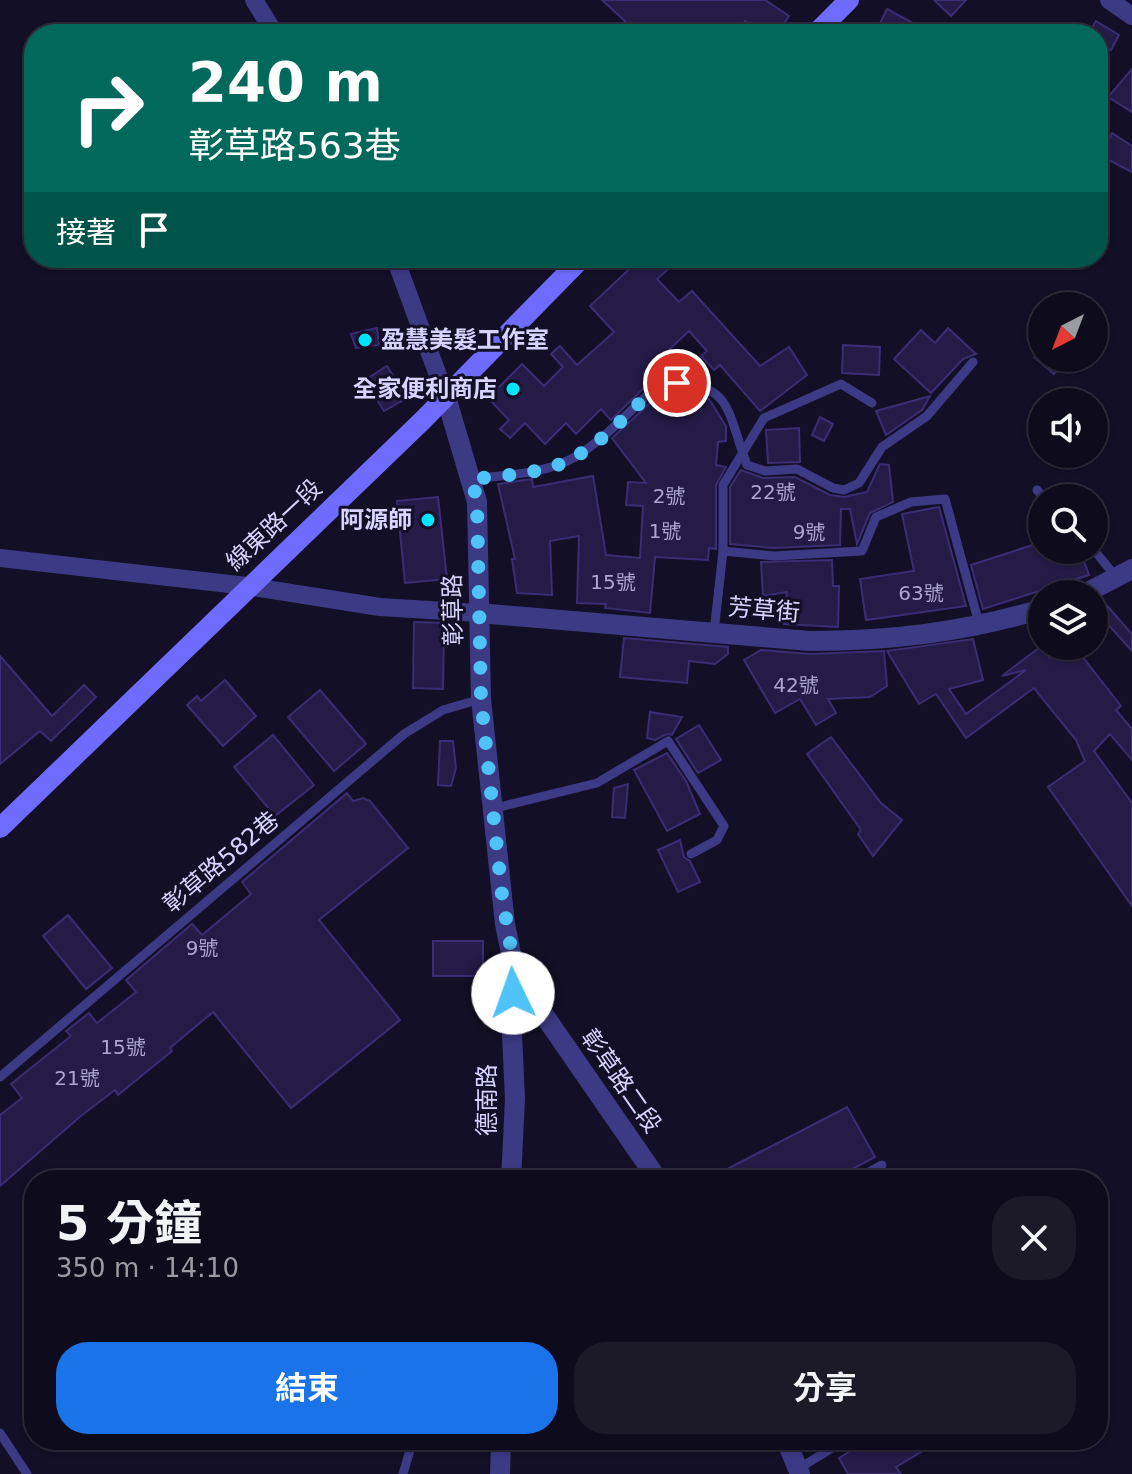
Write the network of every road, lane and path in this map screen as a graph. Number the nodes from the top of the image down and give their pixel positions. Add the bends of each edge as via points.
1 (254, 0) edge
2 (849, 0) edge
3 (1109, 0) edge
4 (1132, 16) edge
5 (269, 24) edge
6 (825, 24) edge
7 (399, 268) edge
8 (572, 268) edge
9 (973, 362) dead end
10 (446, 397) junction
11 (872, 403) dead end
12 (742, 451) junction
13 (472, 479) junction
14 (723, 551) junction
15 (0, 558) edge
16 (1108, 561) edge
17 (1124, 573) edge
18 (247, 586) junction
19 (478, 613) junction
20 (1028, 613) edge
21 (980, 627) junction
22 (714, 632) junction
23 (481, 699) junction
24 (491, 809) junction
25 (0, 828) edge
26 (691, 854) dead end
27 (515, 973) junction
28 (0, 1077) edge
29 (882, 1165) dead end
30 (511, 1170) edge
31 (651, 1170) edge
32 (873, 1170) edge
33 (0, 1433) edge
34 (410, 1450) edge
35 (501, 1450) edge
36 (790, 1450) edge
37 (831, 1450) edge
38 (799, 1472) edge
39 (27, 1474) edge
40 (403, 1474) edge
41 (500, 1474) edge

1 - 5 street
2 - 6 main road
3 - 4 street
7 - 10 street, 彰草路
8 - 10 main road, 線東路一段
9 - 12 lane via 927,416 882,447 859,483 844,490 797,469 765,471 747,465
10 - 13 street, 彰草路
10 - 18 main road, 線東路一段
11 - 12 lane via 841,384 816,392 764,418
12 - 13 lane via 729,411 717,394 695,382 659,384 575,457 536,470
12 - 14 lane via 723,485
13 - 19 street, 彰草路
14 - 21 lane via 774,556 862,551 876,517 911,502 945,499
14 - 22 lane
15 - 18 street
16 - 17 lane
18 - 19 street via 380,607
18 - 25 main road, 線東路一段
19 - 22 street, 芳草街
19 - 23 street, 彰草路
20 - 21 street, 芳草街
21 - 22 street, 芳草街 via 853,641
23 - 24 street, 彰草路
23 - 28 lane, 彰草路582巷 via 443,710 404,734
24 - 26 lane via 597,783 668,741 724,826 717,840
24 - 27 street, 彰草路
27 - 30 street, 德南路
27 - 31 street, 彰草路二段
29 - 32 lane
33 - 39 lane
34 - 40 lane
35 - 41 street
36 - 38 street
37 - 38 lane

